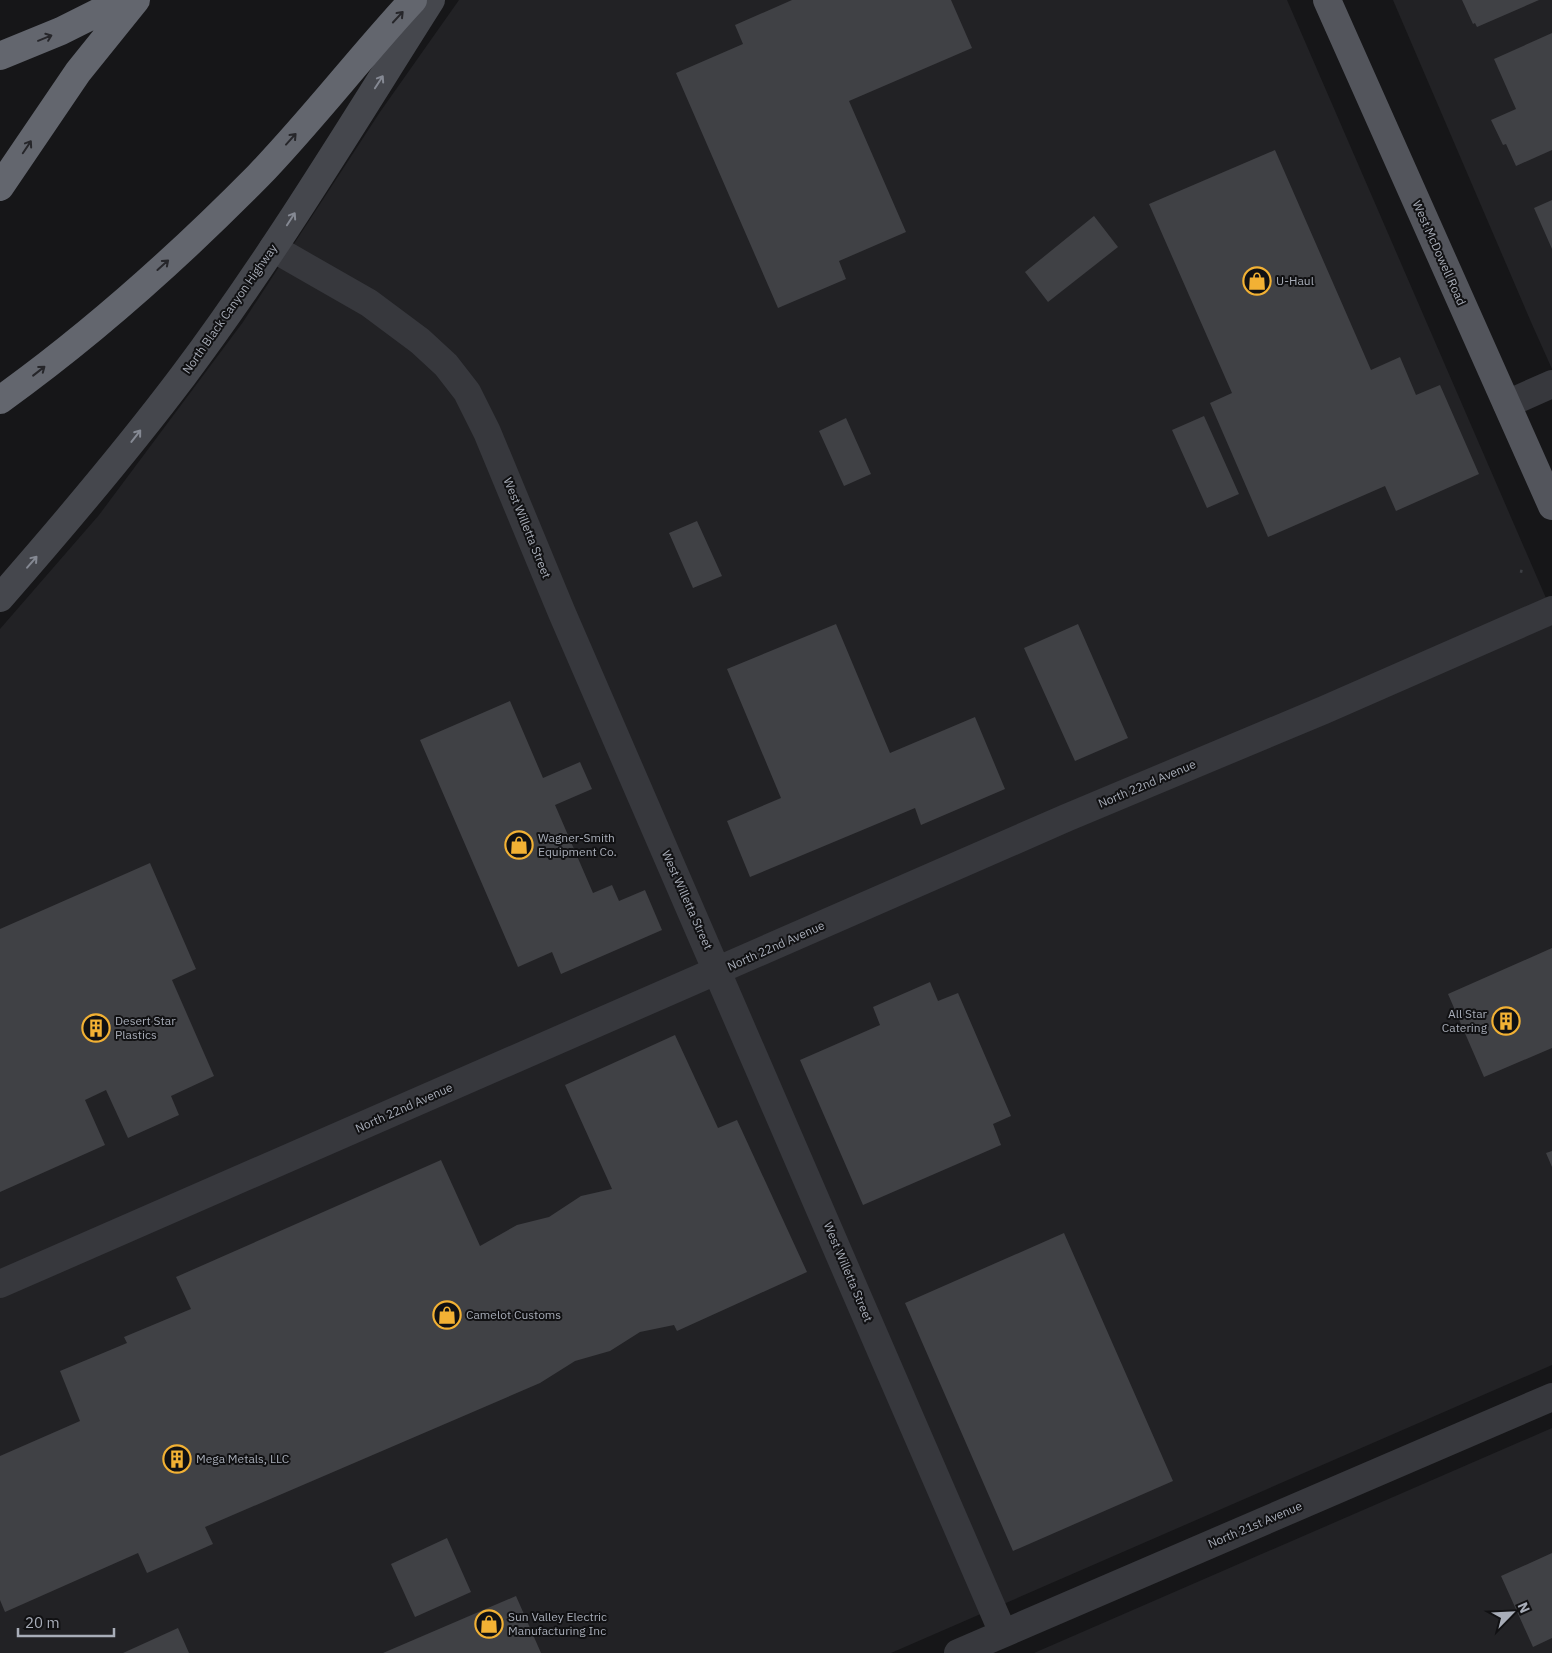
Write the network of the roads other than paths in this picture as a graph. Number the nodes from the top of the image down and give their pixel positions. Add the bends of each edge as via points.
1 (123, 0) edge
2 (136, 0) edge
3 (413, 0) edge
4 (431, 0) edge
5 (1327, 0) edge
6 (0, 56) edge
7 (0, 187) edge
8 (273, 248) junction
9 (1552, 384) edge
10 (0, 400) edge
11 (1507, 404) junction
12 (1552, 506) edge
13 (0, 598) edge
14 (1552, 610) edge
15 (718, 971) junction
16 (0, 1284) edge
17 (1552, 1397) edge
18 (1003, 1633) junction
19 (958, 1653) edge

6 -> 1 highway via 61,31
7 -> 2 highway via 78,72
10 -> 3 highway via 87,333 233,200 306,123
8 -> 4 main road, North Black Canyon Highway
5 - 11 main road, West McDowell Road
13 -> 8 main road, North Black Canyon Highway via 78,510 184,375
8 - 15 street, West Willetta Street via 368,303 412,335 446,365 467,392
9 - 11 street
11 - 12 main road, West McDowell Road
14 - 15 street, North 22nd Avenue
15 - 16 street, North 22nd Avenue
15 - 18 street, West Willetta Street
17 - 18 street, North 21st Avenue
18 - 19 street, North 21st Avenue

